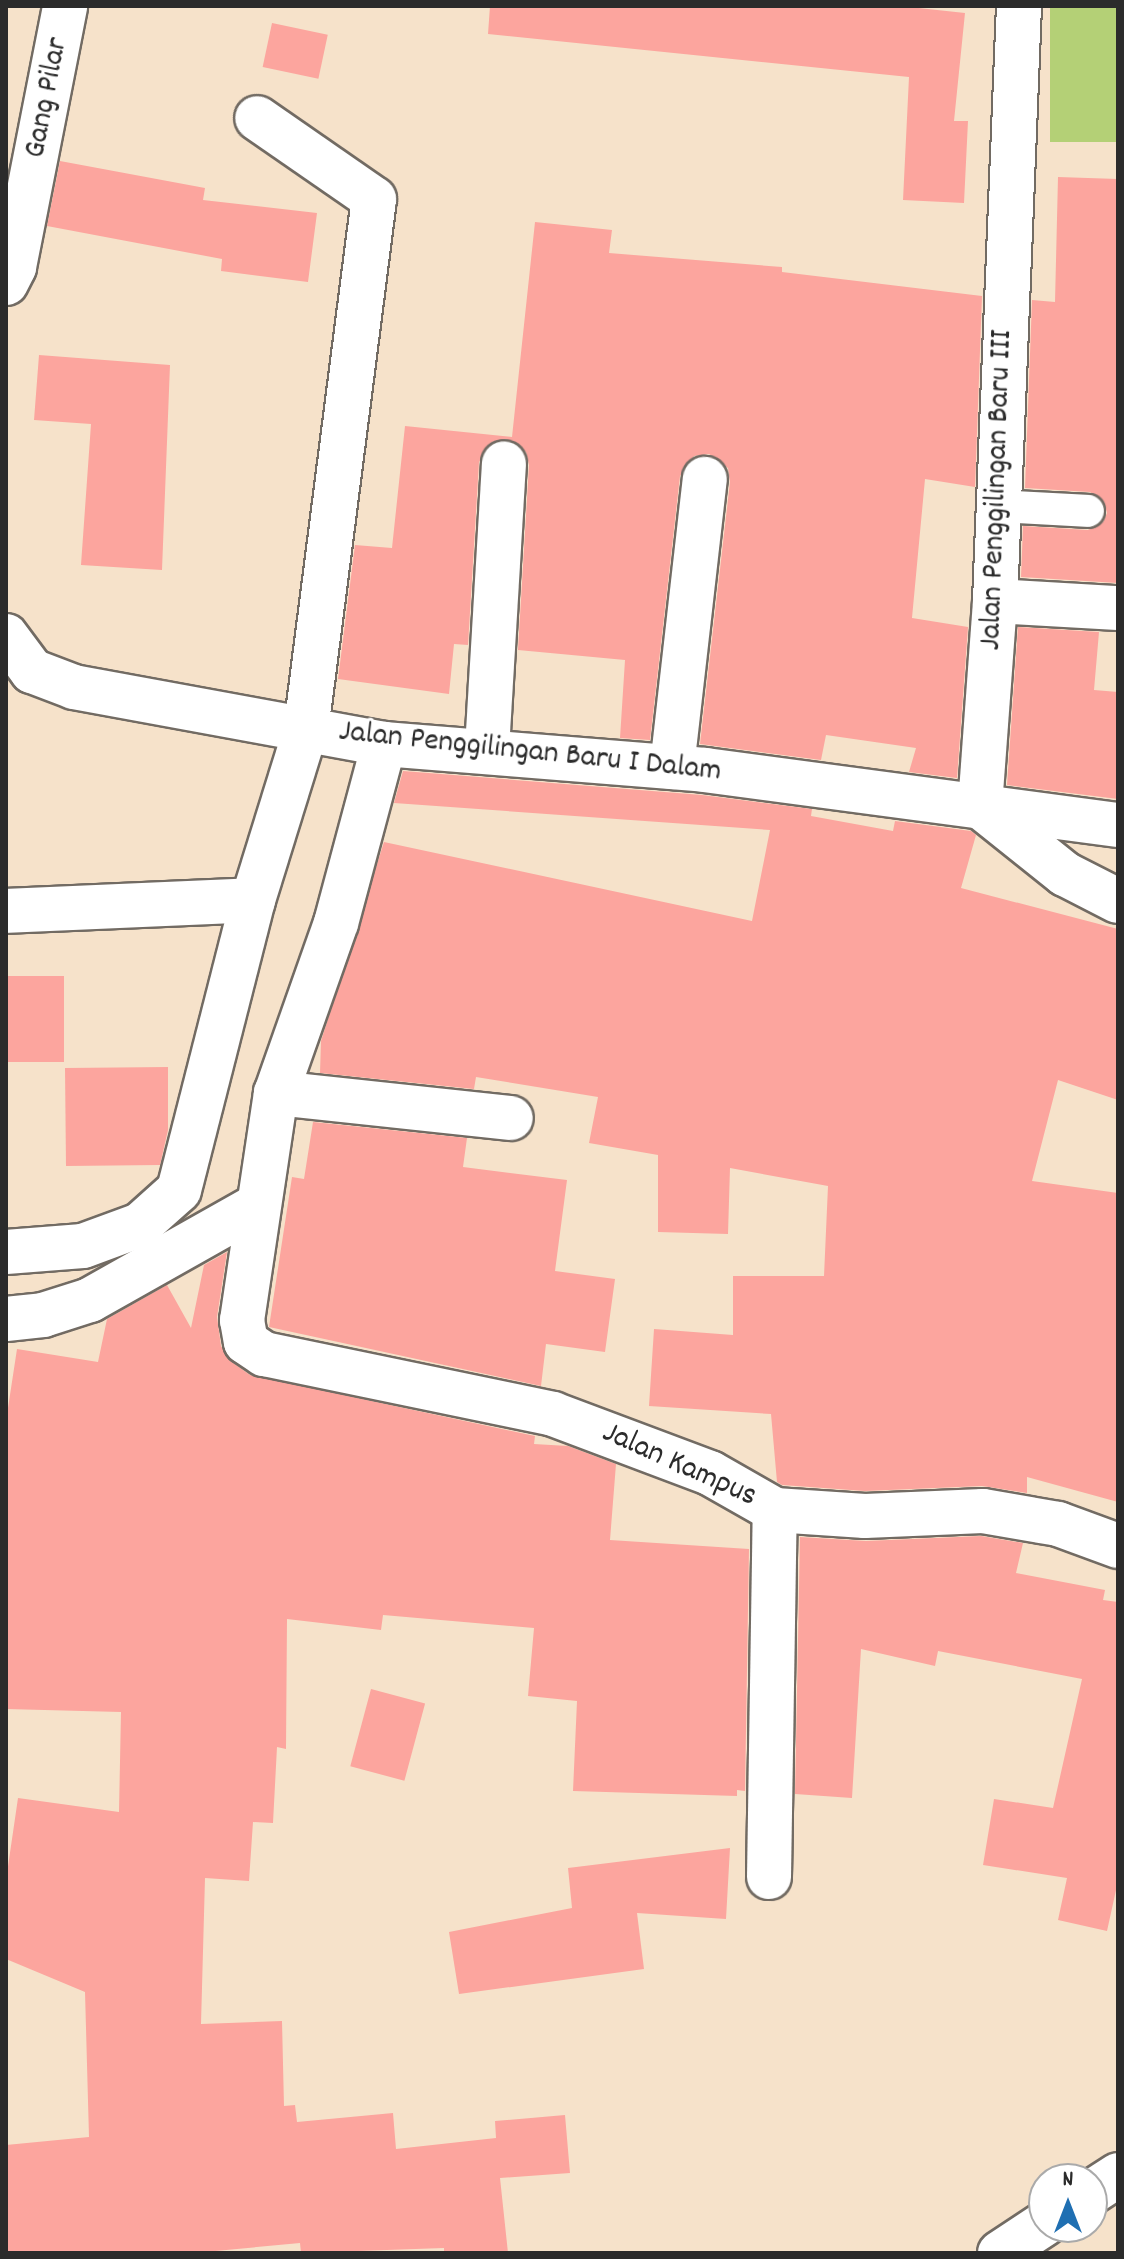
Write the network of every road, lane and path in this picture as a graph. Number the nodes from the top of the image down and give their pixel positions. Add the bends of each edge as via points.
1 (65, 6) edge
2 (1019, 6) edge
3 (257, 118) dead end
4 (6, 283) edge
5 (504, 464) dead end
6 (705, 479) dead end
7 (997, 506) junction
8 (1088, 511) dead end
9 (995, 601) junction
10 (1118, 608) edge
11 (6, 636) edge
12 (306, 729) junction
13 (384, 744) junction
14 (487, 749) junction
15 (672, 767) junction
16 (980, 806) junction
17 (1118, 825) edge
18 (253, 900) junction
19 (1118, 901) edge
20 (6, 911) edge
21 (276, 1093) junction
22 (511, 1118) dead end
23 (257, 1206) junction
24 (6, 1252) edge
25 (6, 1319) edge
26 (775, 1510) junction
27 (1118, 1546) edge
28 (769, 1877) dead end
29 (1028, 2235) edge
30 (1000, 2253) edge

1 - 4 street, Gang Pilar via 14,267
2 - 7 street, Jalan Penggilingan Baru III
3 - 12 street via 374,199
5 - 14 street
6 - 15 street
7 - 8 lane
7 - 9 street, Jalan Penggilingan Baru III
9 - 10 street
9 - 16 street, Jalan Penggilingan Baru III
11 - 12 street, Jalan Penggilingan Baru I Dalam via 32,671 74,687
12 - 13 street, Jalan Penggilingan Baru I Dalam
12 - 18 street
13 - 14 street, Jalan Penggilingan Baru I Dalam
13 - 21 street via 336,923
14 - 15 street, Jalan Penggilingan Baru I Dalam
15 - 16 street, Jalan Penggilingan Baru I Dalam
16 - 17 street, Jalan Penggilingan Baru I Dalam
16 - 19 street via 1065,874
18 - 20 street
18 - 24 street via 179,1190 140,1225 83,1246
21 - 22 street
21 - 23 street
23 - 25 street via 90,1300 43,1315
23 - 26 street, Jalan Kampus via 242,1320 246,1342 264,1354 553,1414 710,1473
26 - 27 street, Jalan Kampus via 865,1516 983,1511 1058,1524
26 - 28 street
29 - 30 street

